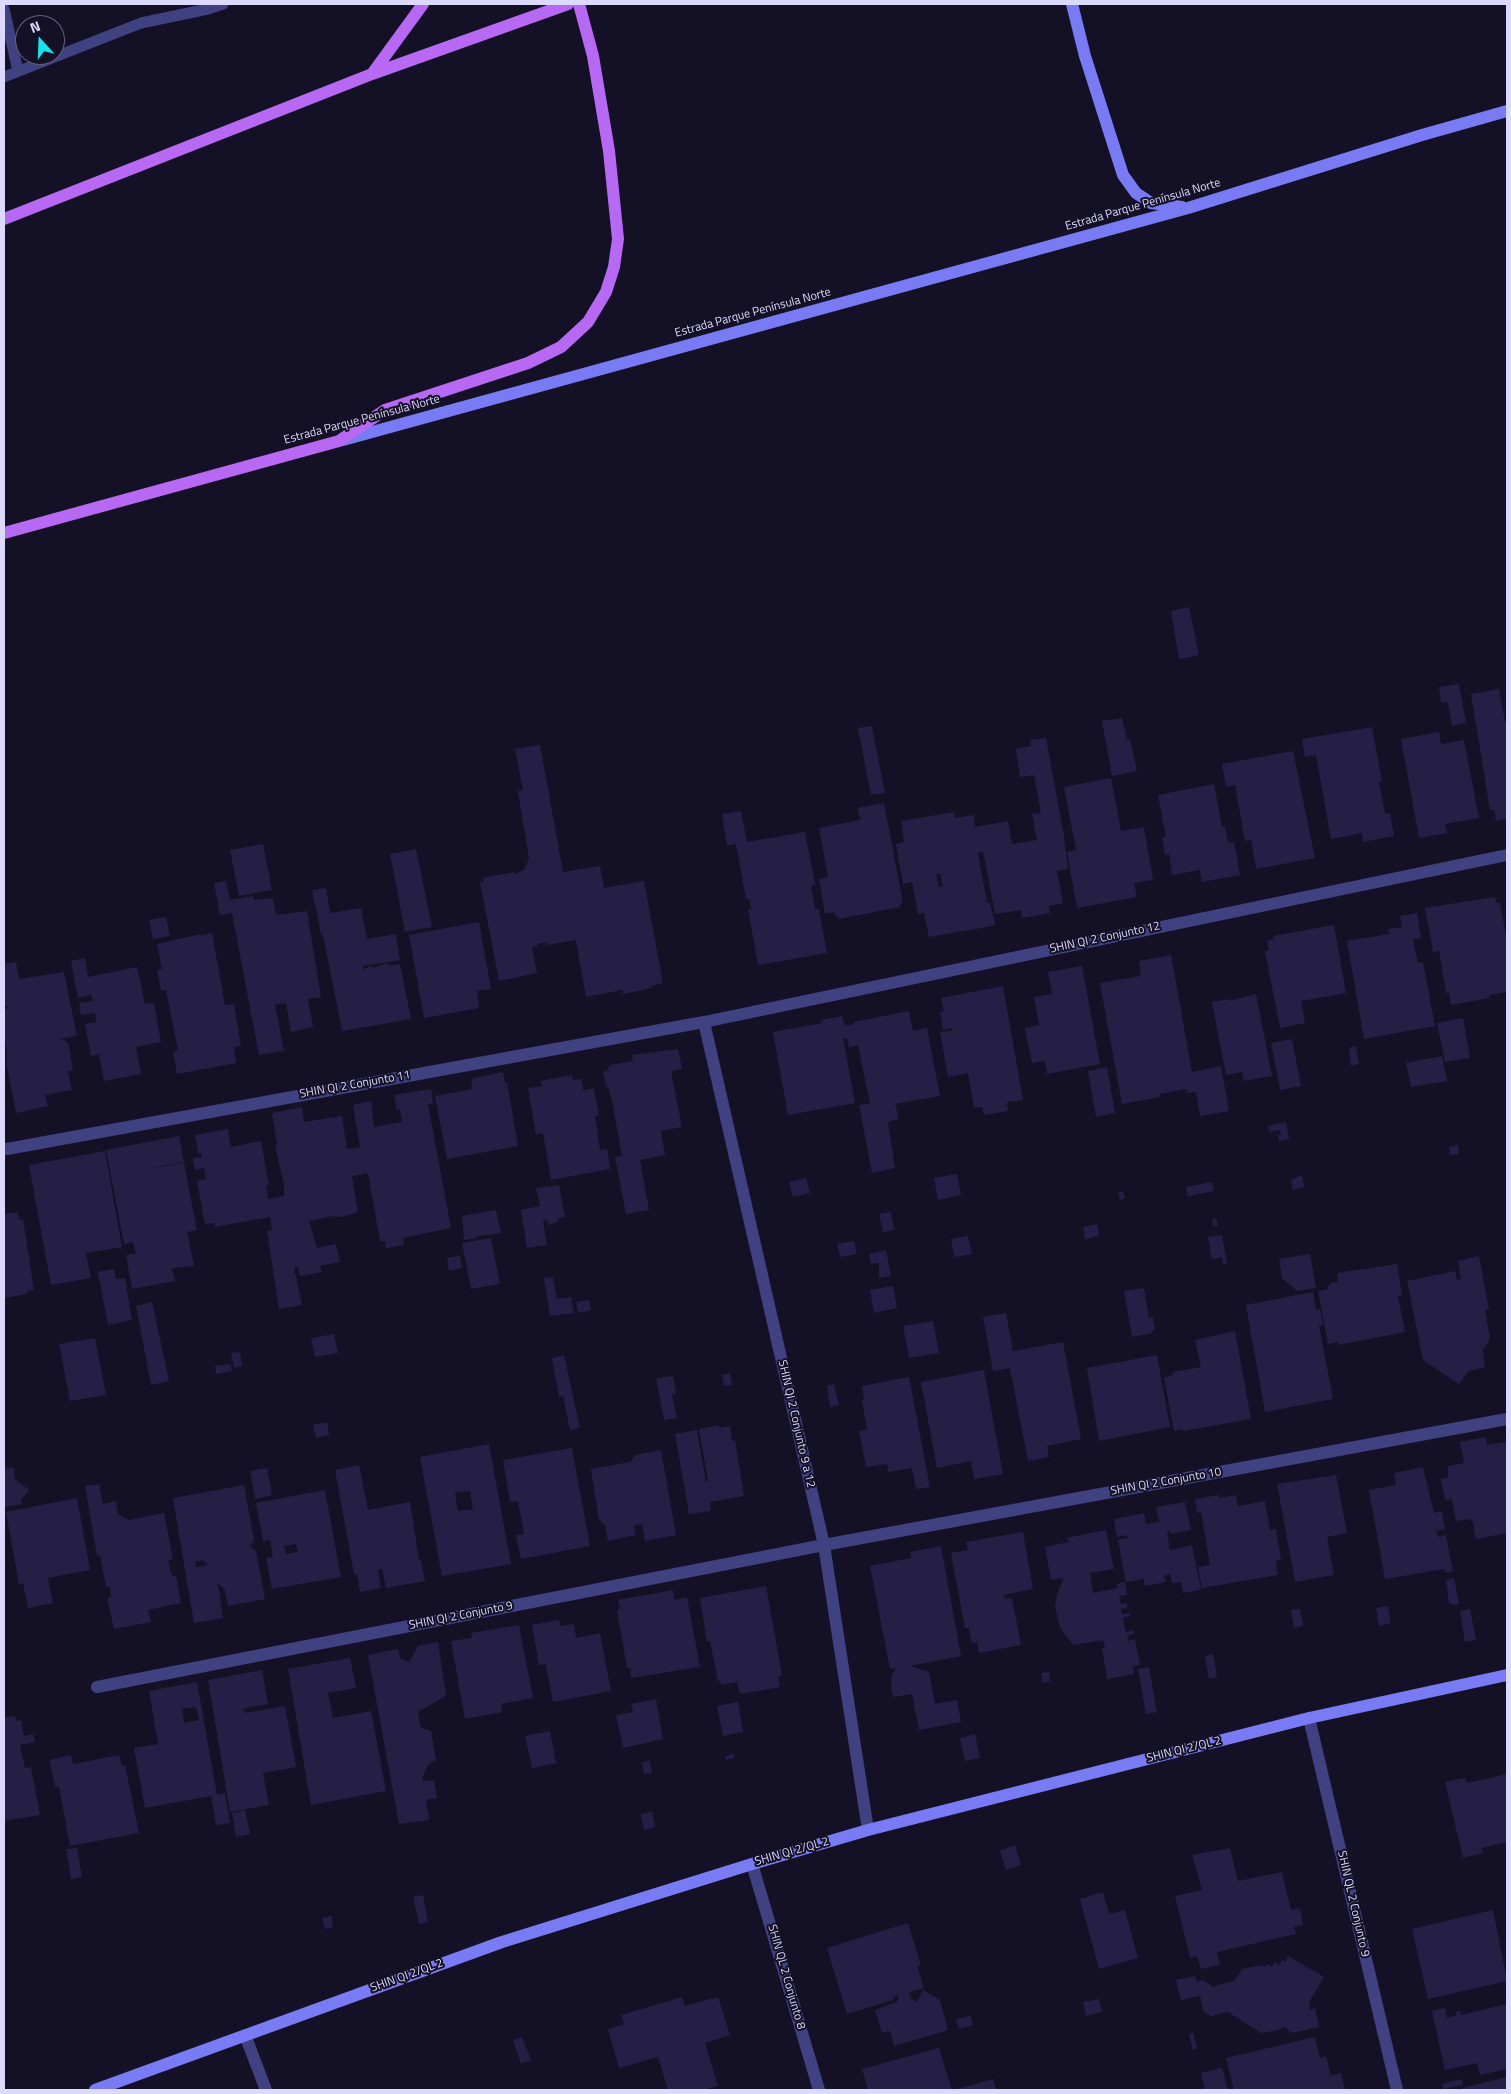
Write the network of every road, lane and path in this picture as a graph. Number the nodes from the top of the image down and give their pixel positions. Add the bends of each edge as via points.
1 (223, 4) edge
2 (423, 4) edge
3 (568, 4) edge
4 (578, 4) edge
5 (1072, 4) edge
6 (4, 9) edge
7 (18, 71) junction
8 (372, 74) junction
9 (4, 77) edge
10 (1507, 111) edge
11 (1188, 208) junction
12 (4, 219) edge
13 (338, 441) junction
14 (4, 533) edge
15 (1507, 855) edge
16 (704, 1022) junction
17 (7, 1149) dead end
18 (1507, 1419) edge
19 (824, 1545) junction
20 (1507, 1674) edge
21 (97, 1687) dead end
22 (1309, 1718) junction
23 (868, 1830) junction
24 (752, 1864) junction
25 (245, 2035) junction
26 (95, 2090) edge
27 (266, 2090) edge
28 (819, 2090) edge
29 (1397, 2090) edge

1 - 7 lane via 141,23
2 - 8 main road
3 - 8 main road
4 - 13 main road via 593,56 609,152 618,239 606,292 588,322 561,347 528,363 385,410
5 - 11 street via 1123,175 1136,193 1151,203
6 - 7 lane
7 - 9 lane
8 - 12 main road
10 - 11 street, Estrada Parque Península Norte
11 - 13 street, Estrada Parque Península Norte
13 - 14 main road, Estrada Parque Península Norte
15 - 16 street, SHIN QI 2 Conjunto 12
16 - 17 street, SHIN QI 2 Conjunto 11
16 - 19 street, SHIN QI 2 Conjunto 9 a 12
18 - 19 street, SHIN QI 2 Conjunto 10
19 - 21 street, SHIN QI 2 Conjunto 9
19 - 23 street, SHIN QI 2 Conjunto 9 a 12
20 - 22 street, SHIN QI 2/QL 2
22 - 23 street, SHIN QI 2/QL 2
22 - 29 street, SHIN QL 2 Conjunto 9
23 - 24 street, SHIN QI 2/QL 2
24 - 25 street, SHIN QI 2/QL 2 via 502,1942
24 - 28 street, SHIN QL 2 Conjunto 8
25 - 26 street, SHIN QI 2/QL 2
25 - 27 street

